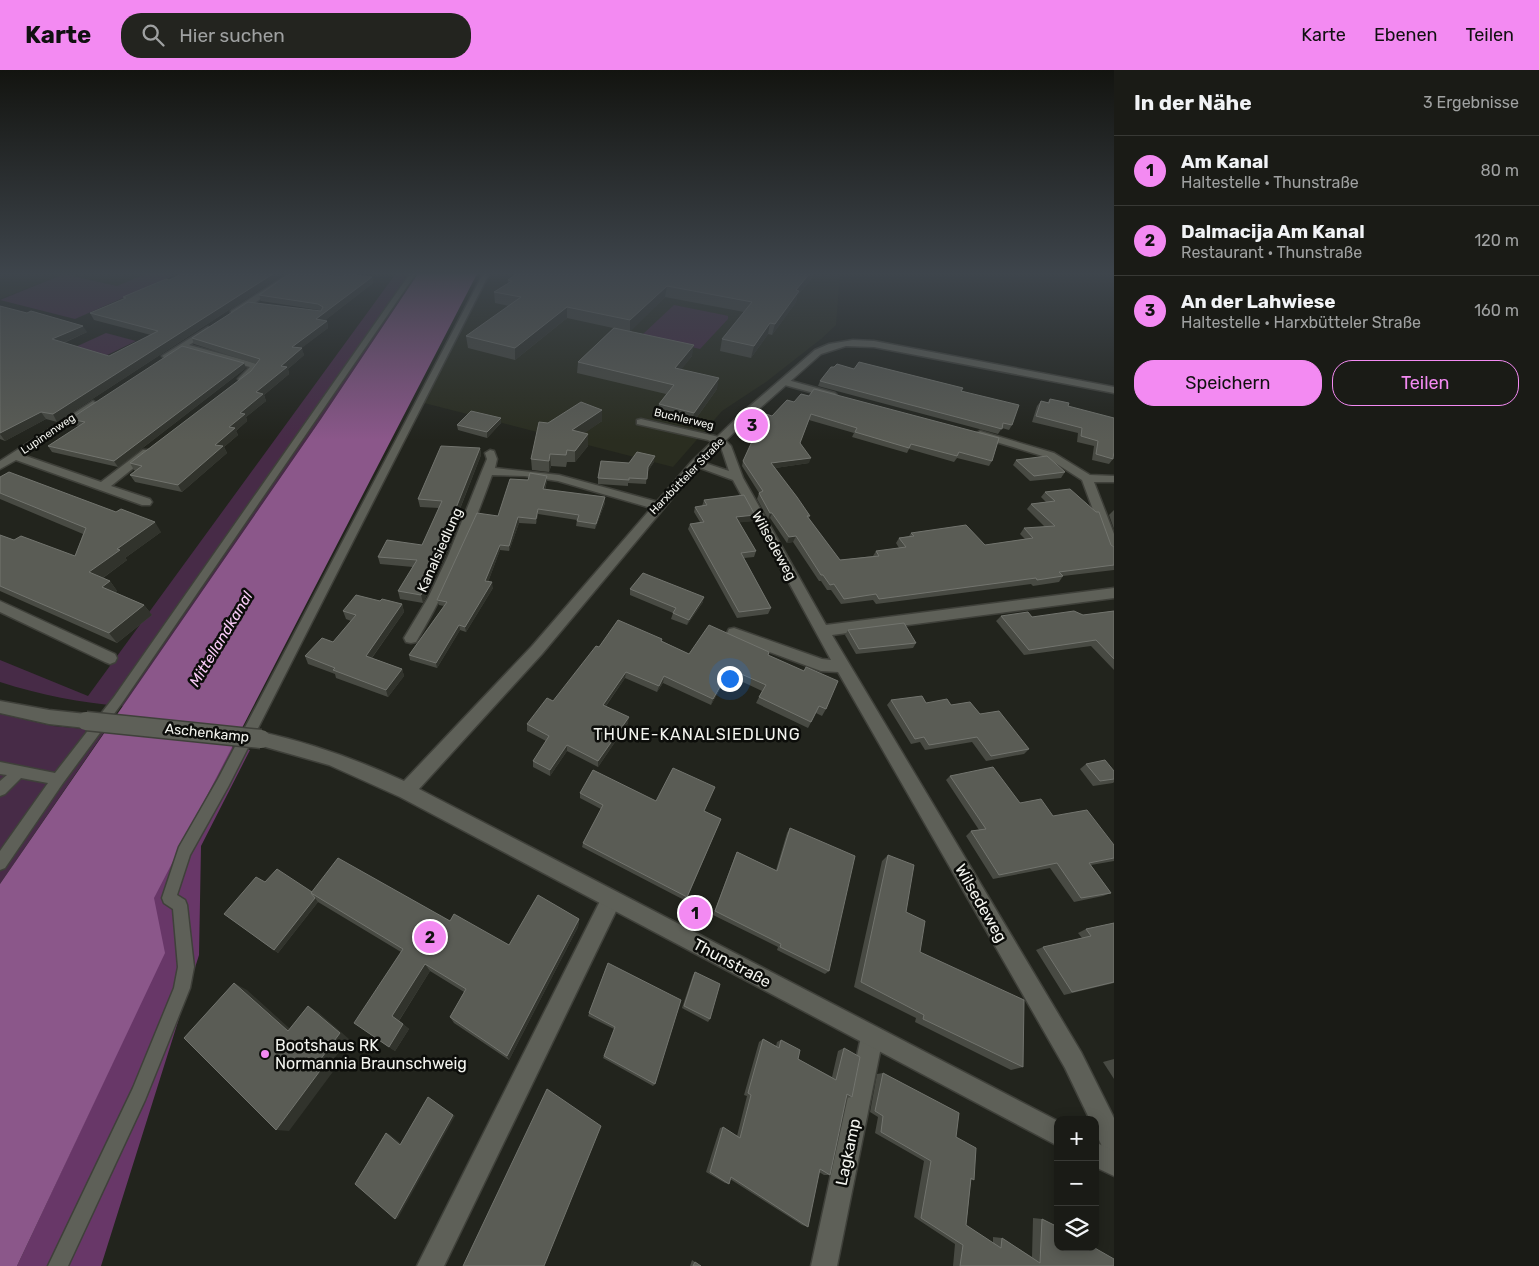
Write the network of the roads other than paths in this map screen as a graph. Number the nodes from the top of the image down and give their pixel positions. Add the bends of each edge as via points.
1 (211, 328) edge
2 (375, 328) edge
3 (458, 328) edge
4 (182, 346) junction
5 (156, 364) edge
6 (784, 382) junction
7 (234, 386) edge
8 (1114, 390) edge
9 (843, 397) edge
10 (100, 400) edge
11 (641, 422) dead end
12 (965, 430) edge
13 (720, 441) junction
14 (156, 445) edge
15 (490, 453) dead end
16 (0, 454) edge
17 (13, 457) junction
18 (696, 463) junction
19 (0, 466) edge
20 (488, 471) junction
21 (737, 478) junction
22 (1087, 478) junction
23 (1114, 479) edge
24 (103, 486) junction
25 (146, 502) dead end
26 (658, 506) junction
27 (1114, 550) edge
28 (1114, 593) edge
29 (0, 606) edge
30 (822, 632) junction
31 (734, 633) dead end
32 (411, 638) dead end
33 (110, 658) dead end
34 (842, 666) junction
35 (0, 707) edge
36 (0, 768) edge
37 (18, 772) junction
38 (58, 779) junction
39 (0, 790) edge
40 (406, 791) junction
41 (0, 863) edge
42 (611, 900) junction
43 (872, 1037) junction
44 (1054, 1132) edge
45 (1114, 1144) edge
46 (1099, 1156) edge
47 (1114, 1164) edge
48 (58, 1266) edge
49 (430, 1266) edge
50 (824, 1266) edge

1 - 4 street
2 - 38 lane via 118,700
3 - 48 lane via 184,852 169,898 180,905 186,967 182,988 138,1094
4 - 5 street
4 - 7 street via 256,366
6 - 8 street, Harxbütteler Straße via 827,347 862,343 919,351
6 - 9 street
6 - 13 street, Harxbütteler Straße
10 - 17 street, Lupinenweg
11 - 13 street, Buchlerweg
12 - 22 street via 1050,455
13 - 18 street, Harxbütteler Straße
13 - 21 street, Wilsedeweg via 726,446
14 - 24 street
15 - 20 street, Kanalsiedlung via 492,459
16 - 17 street, Lupinenweg
17 - 19 street, Lupinenweg
17 - 24 street, Lupinenweg
18 - 21 street
18 - 26 street, Harxbütteler Straße
20 - 26 street via 559,478
20 - 32 street, Kanalsiedlung via 454,558
21 - 30 street, Wilsedeweg
22 - 23 street
22 - 27 street
24 - 25 street, Lupinenweg
26 - 40 street, Harxbütteler Straße via 537,650
28 - 30 street
29 - 33 street
30 - 34 street, Wilsedeweg
31 - 34 street via 821,665
34 - 45 street, Wilsedeweg via 1073,1060
35 - 40 street, Aschenkamp, bridge via 49,718 261,739 333,758
36 - 37 lane
37 - 38 lane
37 - 39 lane
38 - 41 lane
40 - 42 street, Thunstraße
42 - 43 street, Thunstraße
42 - 49 street
43 - 44 street, Thunstraße
43 - 50 street, Lagkamp
46 - 47 street

